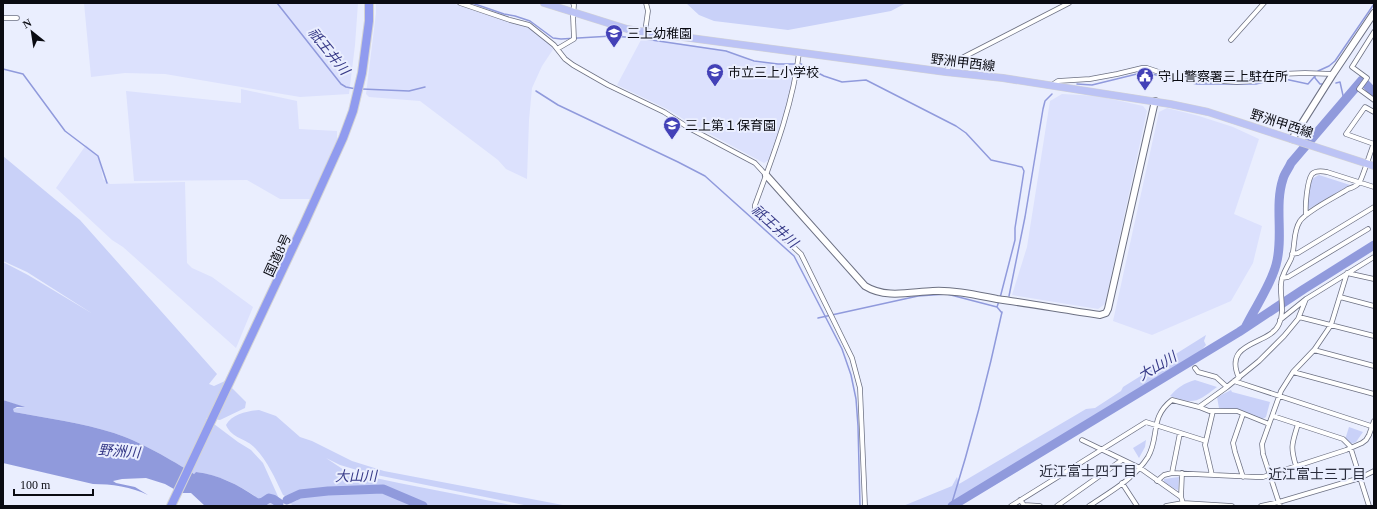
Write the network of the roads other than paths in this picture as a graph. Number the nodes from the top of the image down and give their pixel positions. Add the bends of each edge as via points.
1 (369, 3) edge
2 (460, 3) edge
3 (544, 3) edge
4 (573, 3) edge
5 (646, 3) edge
6 (1069, 3) edge
7 (1264, 3) edge
8 (574, 12) junction
9 (1374, 13) edge
10 (3, 18) edge
11 (17, 18) dead end
12 (645, 32) junction
13 (1374, 32) edge
14 (1232, 40) dead end
15 (557, 49) junction
16 (799, 53) junction
17 (946, 72) junction
18 (1333, 74) junction
19 (1052, 86) junction
20 (1374, 100) edge
21 (1154, 101) junction
22 (1374, 112) edge
23 (1292, 139) junction
24 (1374, 143) edge
25 (1366, 163) junction
26 (1374, 166) edge
27 (766, 175) junction
28 (1360, 183) junction
29 (1374, 187) edge
30 (1374, 207) edge
31 (1306, 214) junction
32 (1368, 229) dead end
33 (1292, 254) junction
34 (1374, 257) edge
35 (1347, 273) junction
36 (1282, 278) junction
37 (1374, 279) edge
38 (1340, 297) junction
39 (1306, 299) junction
40 (1374, 306) edge
41 (1299, 317) junction
42 (1280, 320) junction
43 (1331, 325) junction
44 (1374, 336) edge
45 (1314, 350) junction
46 (1374, 366) edge
47 (1195, 368) dead end
48 (1293, 372) junction
49 (1238, 378) junction
50 (1234, 381) junction
51 (1227, 387) junction
52 (1374, 394) edge
53 (1279, 396) junction
54 (1199, 407) junction
55 (1213, 411) junction
56 (1243, 414) junction
57 (1273, 416) junction
58 (1374, 421) edge
59 (1269, 424) junction
60 (1298, 424) junction
61 (1156, 425) junction
62 (1373, 427) edge
63 (1180, 433) junction
64 (1082, 440) dead end
65 (1206, 441) junction
66 (1350, 448) junction
67 (1101, 450) junction
68 (1122, 460) junction
69 (1296, 466) junction
70 (1140, 468) junction
71 (1374, 471) edge
72 (1172, 473) junction
73 (1182, 473) junction
74 (1212, 475) junction
75 (1270, 475) junction
76 (1243, 477) junction
77 (1360, 478) junction
78 (1157, 480) junction
79 (1122, 483) junction
80 (1182, 498) junction
81 (1020, 500) junction
82 (1183, 503) junction
83 (1280, 504) edge
84 (171, 506) edge
85 (865, 506) edge
86 (1011, 506) edge
87 (1040, 506) edge
88 (1057, 506) edge
89 (1089, 506) edge
90 (1137, 506) edge
91 (1166, 506) edge
92 (1232, 506) edge
93 (1261, 506) edge
94 (1369, 506) edge

1 - 84 highway, 国道8号 via 371,22 358,92 343,138
2 - 15 street via 529,25
3 - 8 main road, 野洲甲西線
4 - 8 street
5 - 12 street via 648,11
6 - 17 street via 950,64
7 - 14 street
8 - 12 main road, 野洲甲西線
8 - 15 street via 574,39
9 - 18 street
10 - 11 street
12 - 16 main road, 野洲甲西線
13 - 20 street via 1352,68 1367,78 1359,89
15 - 27 street via 573,66 664,112 750,160
16 - 17 main road, 野洲甲西線
16 - 27 street via 789,105
17 - 19 main road, 野洲甲西線
18 - 19 street via 1280,74 1237,82 1188,79 1142,68 1090,79 1058,81
18 - 23 street
19 - 21 main road, 野洲甲西線
21 - 23 main road, 野洲甲西線 via 1208,112
21 - 27 street via 1108,309 1100,315 956,292 883,294 871,290
22 - 24 street via 1365,107 1346,134
23 - 25 main road, 野洲甲西線
24 - 25 street
25 - 26 main road, 野洲甲西線
25 - 28 street
27 - 85 street via 755,211 801,254 852,358 860,388
28 - 29 street
28 - 31 street
28 - 31 street via 1321,170 1315,172 1309,180
30 - 33 street via 1298,254
31 - 33 street via 1294,233
32 - 36 street via 1288,277
33 - 36 street
34 - 35 street
35 - 37 street
35 - 38 street
35 - 39 street
36 - 42 street
38 - 40 street
38 - 43 street
39 - 41 street
39 - 42 street
41 - 43 street
41 - 49 street via 1259,361
42 - 49 street via 1272,332 1239,352 1235,370
43 - 44 street
43 - 45 street
45 - 46 street
45 - 48 street
47 - 51 street via 1198,372 1216,378
48 - 52 street
48 - 53 street
49 - 50 street
50 - 51 street
50 - 53 street
51 - 54 street
53 - 57 street
53 - 62 street
54 - 55 street
54 - 61 street via 1172,400 1158,416
55 - 56 street via 1237,411
55 - 65 street
56 - 59 street
56 - 76 street via 1233,443
57 - 59 street
57 - 60 street
58 - 62 street
59 - 75 street via 1262,444
60 - 66 street via 1343,439
60 - 69 street via 1292,444
61 - 63 street
61 - 67 street via 1146,422
61 - 70 street via 1152,448
62 - 66 street via 1366,440
63 - 65 street
63 - 72 street
64 - 67 street
65 - 74 street via 1206,454
66 - 69 street
66 - 77 street
67 - 68 street
67 - 81 street
68 - 70 street
68 - 88 street
69 - 75 street
70 - 78 street
70 - 79 street
71 - 77 street
72 - 73 street
72 - 78 street
73 - 74 street
73 - 80 street
74 - 76 street
75 - 76 street
75 - 83 street
77 - 83 street
77 - 94 street
78 - 80 street
79 - 89 street
79 - 90 street
80 - 82 street
81 - 86 street
81 - 87 street via 1024,505
82 - 91 street
82 - 92 street
83 - 93 street

